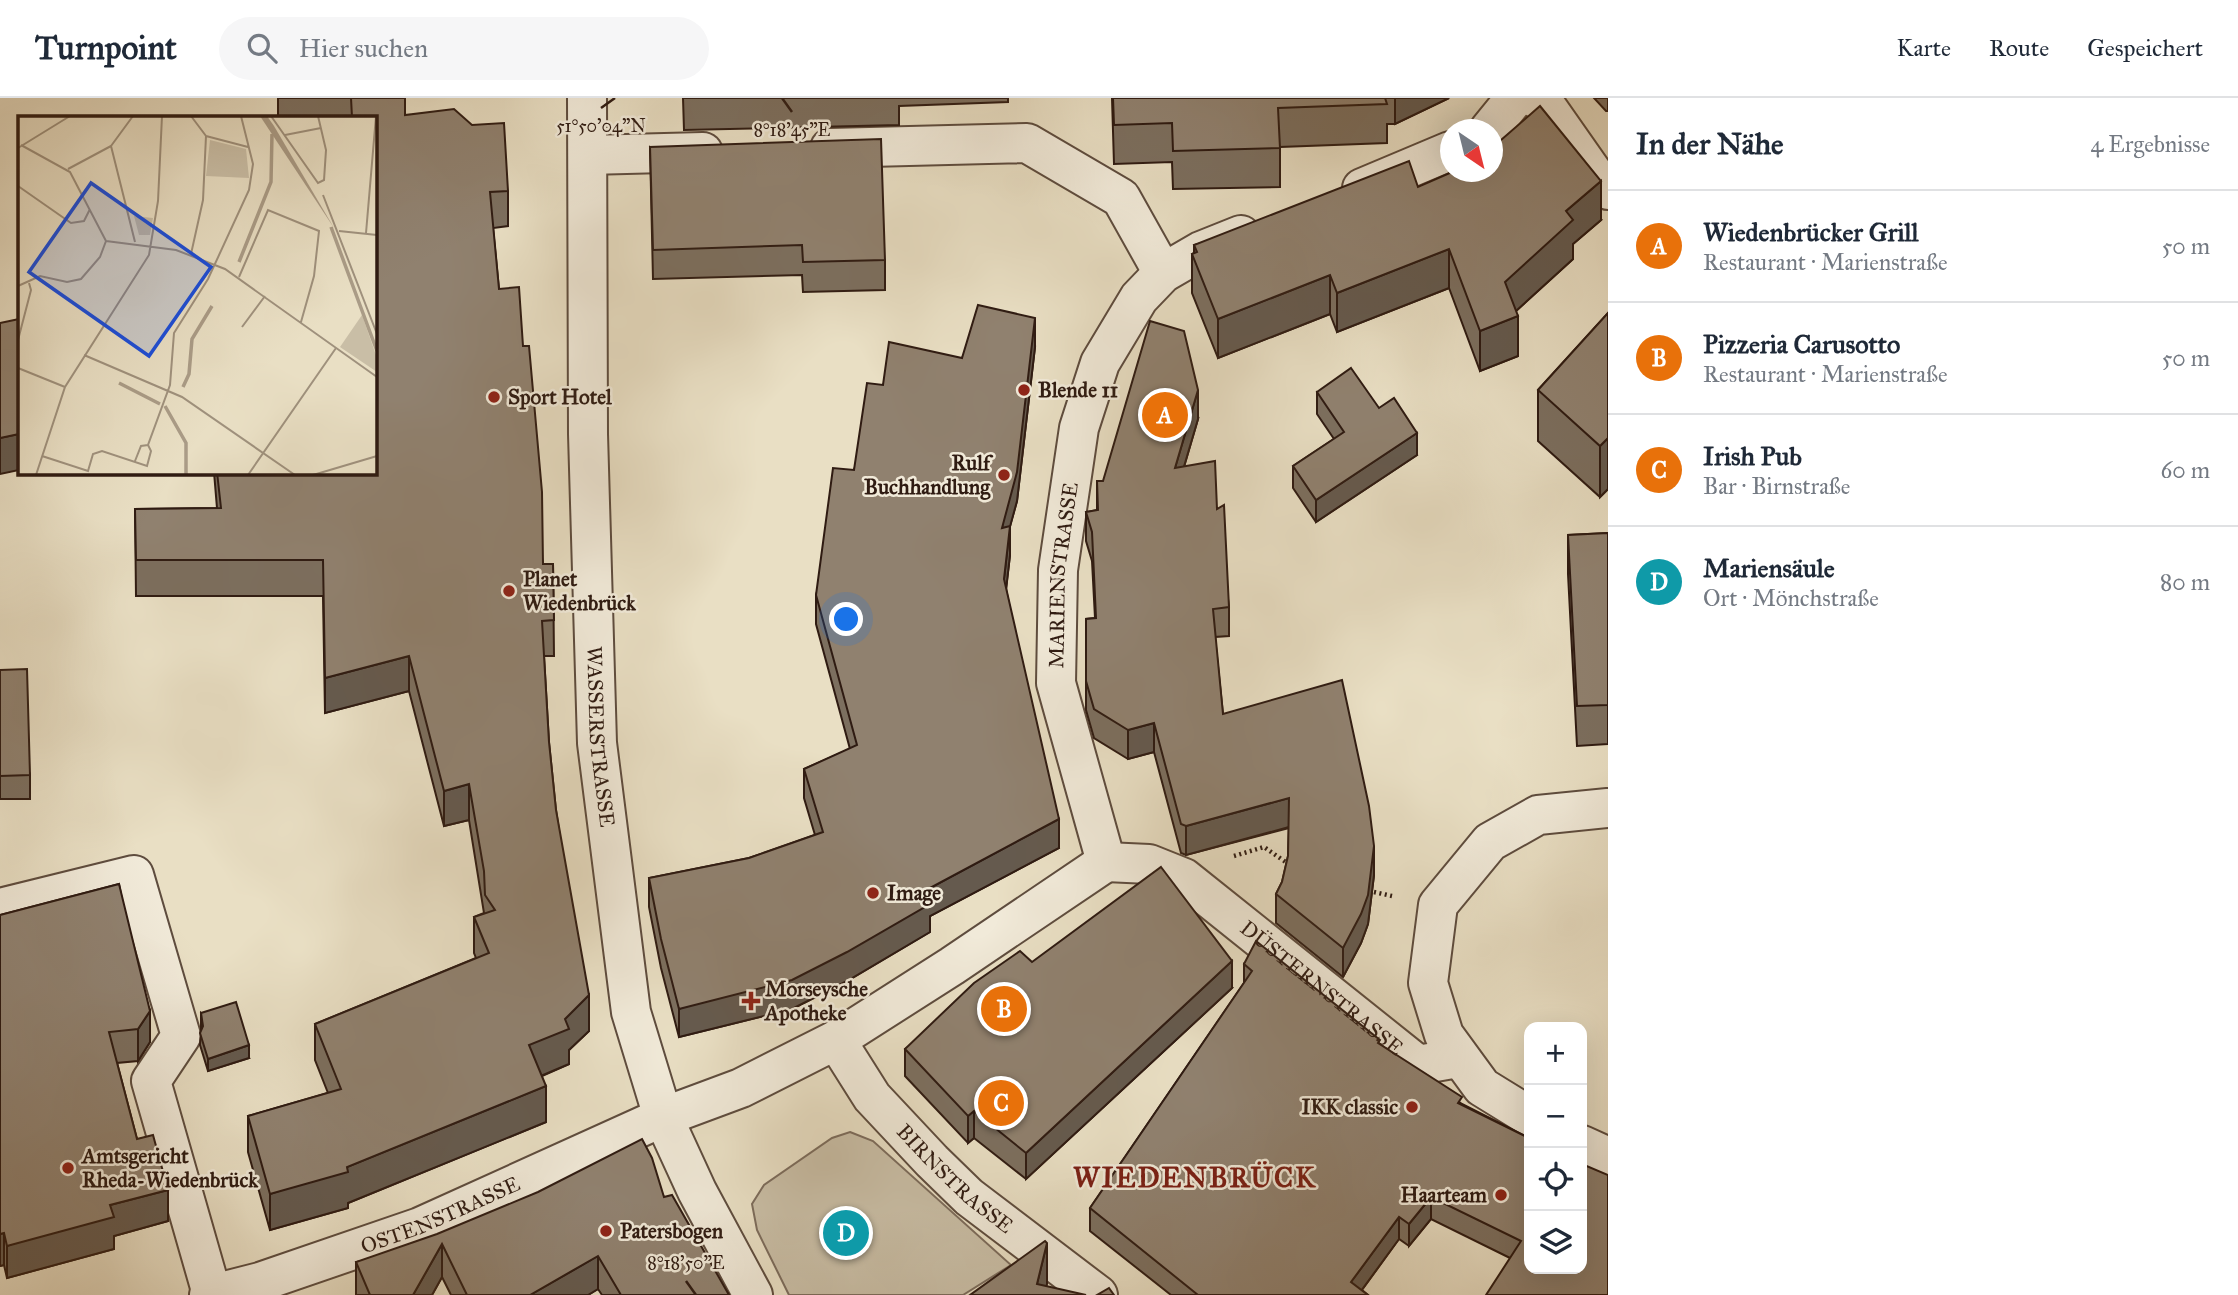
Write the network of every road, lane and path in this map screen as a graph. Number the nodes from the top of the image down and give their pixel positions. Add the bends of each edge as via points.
1 (587, 98) edge
2 (1516, 98) edge
3 (1535, 98) edge
4 (1498, 119) edge
5 (794, 149) edge
6 (739, 151) edge
7 (588, 155) junction
8 (1440, 155) edge
9 (1608, 190) edge
10 (1328, 201) edge
11 (1277, 221) edge
12 (1163, 274) junction
13 (1608, 808) edge
14 (1107, 862) junction
15 (0, 908) edge
16 (836, 1040) junction
17 (1458, 1058) junction
18 (1524, 1113) edge
19 (663, 1117) junction
20 (1587, 1147) edge
21 (1608, 1157) edge
22 (263, 1288) edge
23 (210, 1295) edge
24 (753, 1295) edge
25 (1098, 1295) edge

1 - 7 street, WASSERSTRASSE
2 - 4 street
3 - 9 street via 1544,103
5 - 12 street via 1027,143 1122,198
6 - 7 street
7 - 19 street, WASSERSTRASSE via 588,434 597,743 631,1012
8 - 10 street
11 - 12 street, MARIENSTRASSE via 1201,251
12 - 14 street, MARIENSTRASSE via 1139,298 1100,363 1079,428 1058,570 1056,684
13 - 17 street via 1538,814 1490,842 1437,905 1428,983 1444,1035
14 - 16 street
14 - 17 street, DÜSTERNSTRASSE via 1149,864 1184,877 1418,1065
15 - 23 street via 134,875 181,1036 151,1081
16 - 19 street via 741,1088
16 - 25 street, BIRNSTRASSE via 872,1097 941,1170 969,1197
17 - 18 street via 1482,1087
19 - 22 street, OSTENSTRASSE via 420,1227
19 - 24 street, WASSERSTRASSE
20 - 21 street
22 - 23 street, OSTENSTRASSE

